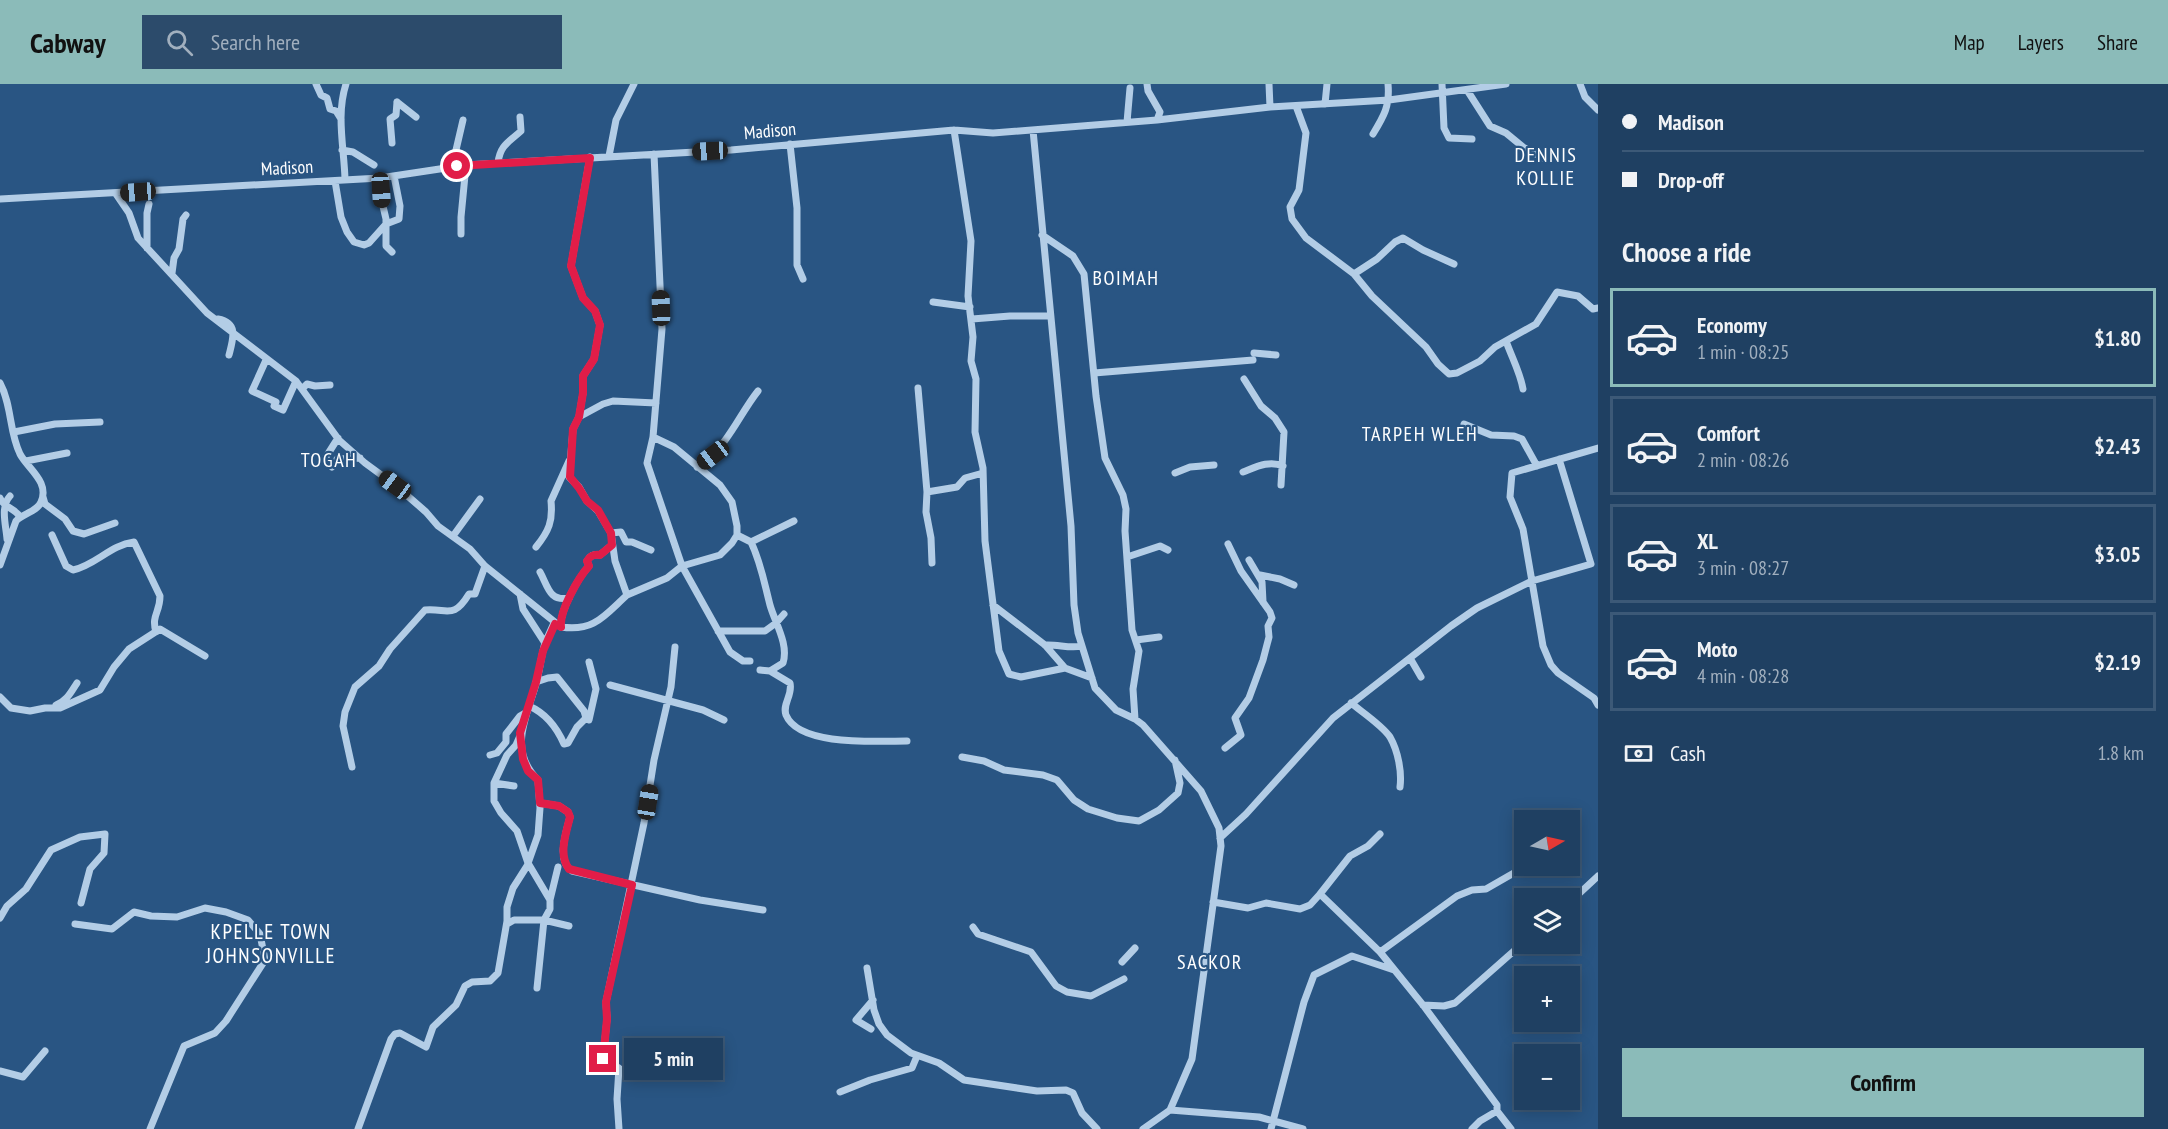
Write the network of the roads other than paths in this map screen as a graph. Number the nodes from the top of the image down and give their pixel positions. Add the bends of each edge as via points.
1 (316, 84) edge
2 (346, 84) edge
3 (634, 84) edge
4 (1147, 84) edge
5 (1269, 84) edge
6 (1327, 84) edge
7 (1388, 84) edge
8 (1442, 84) edge
9 (1506, 84) edge
10 (1580, 84) edge
11 (1131, 88) dead end
12 (1467, 90) junction
13 (1442, 92) junction
14 (1389, 100) junction
15 (1325, 104) junction
16 (1296, 106) junction
17 (1270, 107) junction
18 (1598, 110) edge
19 (416, 117) dead end
20 (520, 117) dead end
21 (341, 120) junction
22 (463, 120) dead end
23 (1157, 120) junction
24 (1127, 122) junction
25 (954, 130) junction
26 (1033, 130) junction
27 (1372, 134) dead end
28 (1472, 139) dead end
29 (392, 143) dead end
30 (790, 144) junction
31 (342, 150) junction
32 (654, 154) junction
33 (609, 156) junction
34 (590, 158) junction
35 (1544, 159) dead end
36 (498, 163) junction
37 (374, 165) dead end
38 (466, 165) junction
39 (457, 166) junction
40 (394, 176) junction
41 (380, 178) junction
42 (345, 179) junction
43 (335, 181) junction
44 (117, 194) junction
45 (0, 199) edge
46 (149, 204) dead end
47 (186, 215) dead end
48 (386, 224) junction
49 (461, 234) dead end
50 (1042, 235) junction
51 (147, 248) junction
52 (392, 252) dead end
53 (1454, 264) dead end
54 (172, 273) junction
55 (1354, 274) junction
56 (803, 279) dead end
57 (933, 302) dead end
58 (970, 307) junction
59 (1598, 308) edge
60 (1050, 316) junction
61 (972, 319) junction
62 (234, 335) junction
63 (1506, 341) junction
64 (229, 355) dead end
65 (1276, 355) dead end
66 (266, 360) junction
67 (1094, 373) junction
68 (1244, 379) dead end
69 (296, 381) junction
70 (0, 383) edge
71 (330, 385) dead end
72 (302, 388) junction
73 (918, 388) dead end
74 (1523, 389) dead end
75 (758, 392) dead end
76 (656, 403) junction
77 (579, 417) junction
78 (100, 422) dead end
79 (1464, 424) dead end
80 (14, 432) junction
81 (653, 437) junction
82 (338, 438) junction
83 (1598, 448) edge
84 (67, 453) dead end
85 (571, 456) junction
86 (360, 458) junction
87 (1559, 459) junction
88 (26, 460) junction
89 (1214, 465) dead end
90 (1283, 466) junction
91 (1537, 466) junction
92 (697, 467) junction
93 (1243, 472) dead end
94 (983, 473) junction
95 (1175, 473) dead end
96 (1281, 485) dead end
97 (927, 492) junction
98 (10, 496) dead end
99 (43, 497) junction
100 (0, 498) edge
101 (480, 499) dead end
102 (5, 506) junction
103 (18, 519) junction
104 (794, 521) dead end
105 (3, 524) edge
106 (115, 524) dead end
107 (611, 533) junction
108 (52, 535) dead end
109 (737, 535) junction
110 (453, 536) junction
111 (8, 542) junction
112 (751, 542) junction
113 (1228, 544) dead end
114 (612, 545) junction
115 (536, 547) dead end
116 (651, 550) dead end
117 (1168, 550) dead end
118 (1127, 557) junction
119 (1249, 560) dead end
120 (932, 562) dead end
121 (0, 565) edge
122 (1594, 565) edge
123 (485, 566) junction
124 (682, 566) junction
125 (540, 572) dead end
126 (1260, 575) junction
127 (1532, 581) junction
128 (1294, 585) dead end
129 (520, 594) junction
130 (627, 595) junction
131 (569, 598) junction
132 (1263, 602) junction
133 (993, 605) junction
134 (783, 614) dead end
135 (776, 623) junction
136 (558, 625) junction
137 (718, 631) junction
138 (156, 632) junction
139 (1159, 637) dead end
140 (1136, 640) junction
141 (545, 643) junction
142 (1045, 645) junction
143 (675, 646) dead end
144 (1081, 646) junction
145 (205, 656) dead end
146 (1410, 658) junction
147 (750, 661) dead end
148 (590, 662) dead end
149 (1065, 668) junction
150 (1089, 669) junction
151 (760, 670) dead end
152 (770, 671) junction
153 (1078, 673) junction
154 (1421, 677) dead end
155 (1092, 678) junction
156 (536, 682) junction
157 (76, 683) dead end
158 (610, 685) dead end
159 (0, 698) edge
160 (667, 701) junction
161 (1351, 703) junction
162 (1598, 705) edge
163 (45, 708) junction
164 (528, 709) junction
165 (586, 718) junction
166 (1135, 718) junction
167 (724, 720) dead end
168 (520, 733) junction
169 (907, 741) dead end
170 (1225, 748) dead end
171 (490, 755) dead end
172 (962, 757) dead end
173 (1175, 760) junction
174 (352, 767) dead end
175 (494, 783) junction
176 (514, 786) dead end
177 (1400, 788) dead end
178 (540, 803) junction
179 (1380, 834) dead end
180 (1220, 838) junction
181 (528, 863) junction
182 (558, 867) dead end
183 (1514, 873) edge
184 (1598, 876) edge
185 (632, 885) junction
186 (1580, 893) edge
187 (1320, 894) junction
188 (550, 900) junction
189 (1212, 902) junction
190 (81, 903) dead end
191 (763, 910) dead end
192 (0, 918) edge
193 (544, 920) junction
194 (75, 924) dead end
195 (507, 924) junction
196 (569, 926) dead end
197 (973, 927) dead end
198 (1135, 948) dead end
199 (1514, 951) edge
200 (1380, 952) junction
201 (1122, 962) dead end
202 (867, 968) dead end
203 (1394, 970) junction
204 (1124, 978) dead end
205 (537, 988) dead end
206 (873, 1000) junction
207 (1423, 1005) junction
208 (871, 1029) dead end
209 (45, 1051) dead end
210 (917, 1056) junction
211 (0, 1071) edge
212 (840, 1092) dead end
213 (1170, 1110) junction
214 (1497, 1111) junction
215 (1272, 1120) junction
216 (1154, 1126) edge
217 (150, 1129) edge
218 (357, 1129) edge
219 (619, 1129) edge
220 (1097, 1129) edge
221 (1143, 1129) edge
222 (1271, 1129) edge
223 (1303, 1129) edge
224 (1472, 1129) edge
225 (1511, 1129) edge

1 - 21 street
2 - 21 street
3 - 33 street via 616,120
4 - 23 street via 1160,112
5 - 17 street
6 - 15 street
7 - 14 street
8 - 13 street
9 - 12 street, Madison
10 - 18 street via 1585,97
11 - 24 street
12 - 13 street, Madison
12 - 35 street via 1490,126
13 - 14 street, Madison
13 - 28 street via 1444,128 1449,138
14 - 15 street, Madison
14 - 27 street
15 - 16 street, Madison
16 - 17 street, Madison
16 - 55 street via 1305,133 1299,190 1290,207 1292,219 1306,238
17 - 23 street, Madison
19 - 29 street via 396,102 396,115 389,124
20 - 36 street via 521,131 503,146
21 - 31 street
22 - 39 street via 456,150
23 - 24 street, Madison
24 - 26 street, Madison
25 - 26 street, Madison
25 - 30 street, Madison
25 - 58 street via 971,240
26 - 50 street
30 - 32 street, Madison
30 - 56 street via 797,208 797,265
31 - 37 street via 354,152
31 - 42 street
32 - 33 street, Madison
32 - 76 street via 662,329
33 - 34 street, Madison
34 - 36 street, Madison
34 - 77 street via 571,266 583,298 595,311 600,325 594,359 583,376
36 - 38 street, Madison
38 - 39 street, Madison
38 - 49 street
39 - 40 street, Madison
40 - 41 street, Madison
40 - 48 street via 400,217
41 - 42 street, Madison
41 - 48 street
42 - 43 street, Madison
43 - 44 street, Madison
43 - 48 street via 341,217 353,241 369,243
44 - 45 street, Madison
44 - 51 street via 138,238
46 - 51 street
47 - 54 street
48 - 52 street via 386,246
50 - 60 street
50 - 67 street via 1073,256 1084,274
51 - 54 street
53 - 55 street via 1403,238
54 - 62 street via 207,313
55 - 63 street via 1449,374 1480,360
57 - 58 street
58 - 61 street
59 - 63 street via 1593,309 1578,296 1557,292 1536,324
60 - 61 street
60 - 144 street via 1071,526 1074,605
61 - 94 street via 975,432
62 - 64 street
62 - 66 street
63 - 74 street
65 - 67 street
66 - 69 street
66 - 69 street via 252,391 276,402 274,406 283,410
67 - 118 street via 1105,459 1125,502
68 - 90 street via 1284,432
69 - 72 street
70 - 80 street
71 - 72 street via 307,384
72 - 82 street
73 - 97 street
75 - 92 street via 713,455
76 - 77 street via 613,401
76 - 81 street
77 - 85 street via 573,429
78 - 80 street via 55,423
79 - 91 street via 1491,435 1522,439
80 - 88 street
81 - 92 street via 674,447
81 - 124 street via 647,462
82 - 86 street
82 - 86 street via 324,460 332,467 337,459
83 - 87 street
84 - 88 street
85 - 107 street via 570,477 598,510
85 - 115 street via 551,501 548,532
86 - 110 street
87 - 91 street
87 - 122 street
88 - 99 street via 41,483
89 - 95 street
90 - 93 street via 1268,463
90 - 96 street
91 - 127 street via 1512,473 1510,496 1523,529
92 - 109 street via 732,502
94 - 97 street via 965,478 957,487
94 - 133 street via 985,541
97 - 120 street
98 - 102 street
99 - 103 street via 41,504
99 - 106 street via 45,504 65,519 73,531 84,534
100 - 102 street
101 - 110 street
102 - 103 street via 18,513
102 - 105 street
103 - 105 street
103 - 111 street
104 - 112 street
105 - 111 street
107 - 114 street
107 - 116 street via 621,532 626,543
108 - 138 street via 66,566 73,570 83,568 113,548 134,542 160,596 153,622
109 - 112 street
109 - 124 street via 720,555
110 - 123 street
111 - 121 street
112 - 135 street
113 - 132 street via 1240,571
114 - 130 street
114 - 131 street via 600,555 589,557 589,566
117 - 118 street via 1160,546
118 - 140 street
119 - 126 street
122 - 127 street
123 - 129 street
123 - 174 street via 475,594 470,594 454,610 426,610 356,687 343,726
124 - 130 street via 667,578
124 - 137 street
125 - 131 street via 552,596 559,600
126 - 128 street
126 - 132 street
127 - 146 street via 1477,608
127 - 162 street via 1543,646 1551,665
129 - 136 street
129 - 141 street via 523,609
130 - 136 street via 592,626 576,629
131 - 136 street
132 - 170 street via 1272,618 1269,637 1254,686 1235,718 1241,735
133 - 142 street
133 - 149 street via 999,651 1009,674 1021,677
134 - 135 street
135 - 137 street via 765,631
135 - 152 street via 785,658
136 - 141 street
137 - 147 street via 730,652
138 - 145 street via 160,629
138 - 163 street via 129,650 100,690 60,708
139 - 140 street
140 - 166 street via 1139,651 1133,689
141 - 156 street
142 - 144 street
142 - 149 street
143 - 160 street
144 - 150 street
146 - 154 street
146 - 161 street
148 - 165 street via 596,689 590,719
149 - 153 street
150 - 153 street
150 - 155 street
151 - 152 street
152 - 169 street via 790,683 786,716 797,728 822,737 853,741
153 - 155 street
155 - 166 street via 1101,696 1116,710
156 - 164 street
156 - 165 street via 557,677
157 - 163 street via 62,703
158 - 160 street
159 - 163 street via 11,708
160 - 167 street
160 - 185 street
161 - 177 street via 1389,736 1398,757
161 - 180 street
164 - 165 street via 546,716 564,744
164 - 168 street
164 - 171 street via 508,732 497,753
166 - 173 street
168 - 175 street
168 - 178 street via 523,759 538,780
172 - 173 street via 1004,770 1043,775 1057,780 1088,809 1139,820 1160,810 1179,793
173 - 180 street via 1201,791
175 - 176 street
175 - 181 street via 494,801 517,831
178 - 181 street via 538,835
178 - 185 street via 568,812 564,844 569,869
179 - 187 street via 1350,856
180 - 189 street
181 - 188 street
181 - 195 street via 513,888
182 - 188 street
183 - 200 street via 1486,889 1457,896
184 - 186 street
185 - 191 street
185 - 219 street via 606,1002 603,1059 619,1068
187 - 189 street via 1300,909 1266,903 1248,908
187 - 200 street
188 - 193 street
189 - 213 street via 1192,1059
190 - 192 street via 90,869 104,854 105,834 80,837 51,850 26,889
193 - 195 street via 514,920
193 - 196 street
193 - 205 street
194 - 217 street via 112,930 134,912 177,917 206,908 248,920 260,934 265,960 215,1033 184,1046
195 - 218 street via 495,977 465,986 456,1005 433,1028 426,1047 400,1033 391,1039
197 - 204 street via 978,933 1031,952 1056,986 1067,992 1091,996
198 - 201 street
199 - 207 street via 1455,1004
200 - 203 street
202 - 206 street
203 - 207 street
203 - 215 street via 1352,956 1314,975
206 - 208 street via 856,1020
206 - 210 street via 879,1024 887,1035
207 - 214 street
209 - 211 street via 22,1077
210 - 212 street via 912,1068
210 - 220 street via 939,1063 964,1080 1037,1091 1066,1090 1075,1095 1082,1113
213 - 215 street
213 - 216 street
214 - 224 street
214 - 225 street
215 - 222 street
215 - 223 street
216 - 221 street

